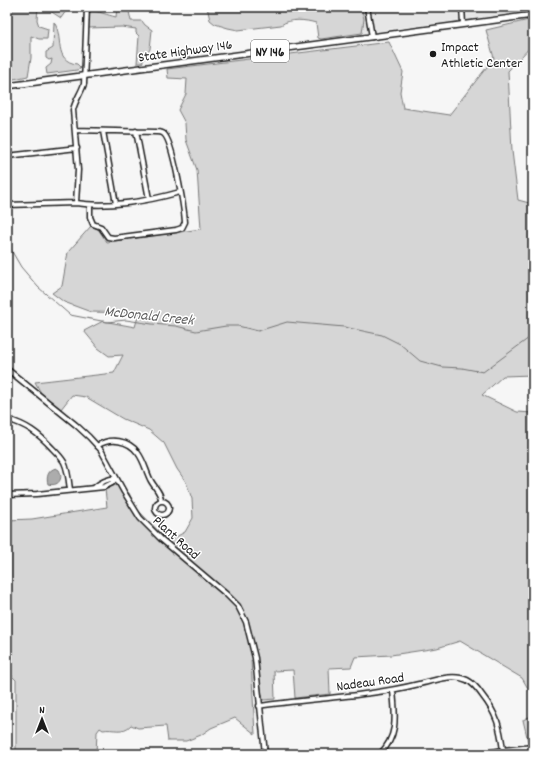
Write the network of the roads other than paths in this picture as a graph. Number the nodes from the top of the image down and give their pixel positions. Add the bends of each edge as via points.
1 (87, 7) edge
2 (367, 7) edge
3 (462, 7) edge
4 (533, 16) edge
5 (464, 24) junction
6 (372, 37) junction
7 (84, 75) junction
8 (7, 86) edge
9 (75, 130) junction
10 (103, 131) junction
11 (136, 131) junction
12 (77, 148) junction
13 (7, 156) edge
14 (180, 192) junction
15 (148, 199) junction
16 (76, 203) junction
17 (116, 204) junction
18 (7, 205) edge
19 (90, 206) junction
20 (7, 369) edge
21 (7, 419) edge
22 (97, 446) junction
23 (116, 478) junction
24 (70, 490) junction
25 (7, 495) edge
26 (161, 501) dead end
27 (393, 690) junction
28 (260, 706) junction
29 (533, 748) edge
30 (503, 750) junction
31 (265, 754) edge
32 (380, 754) edge
33 (483, 754) edge

1 - 7 street
2 - 6 street
3 - 5 street
4 - 5 main road, State Highway 146 / NY 146
5 - 6 main road, State Highway 146 / NY 146
6 - 7 main road, State Highway 146 / NY 146
7 - 8 main road, State Highway 146 / NY 146
7 - 9 street via 83,88 73,110
9 - 10 street
9 - 12 street
10 - 11 street
10 - 17 street
11 - 14 street via 161,132 165,135 170,145
11 - 15 street
12 - 13 street
12 - 16 street
14 - 15 street
14 - 19 street via 185,222 182,228 176,230 108,237 101,227 93,224
15 - 17 street
16 - 18 street
16 - 19 street
17 - 19 street
20 - 22 street, Plant Road via 76,425
21 - 24 street via 39,434 58,453 67,469
22 - 23 street, Plant Road
22 - 26 street via 104,442 116,441 132,447 142,459
23 - 24 street via 100,482 95,487
23 - 28 street, Plant Road via 140,518 238,606 246,622 255,658
24 - 25 street
27 - 28 street, Nadeau Road
27 - 30 street, Nadeau Road via 455,677 467,680 488,701 497,718
27 - 32 street via 394,731 388,745
28 - 31 street, Plant Road
29 - 30 street
30 - 33 street

